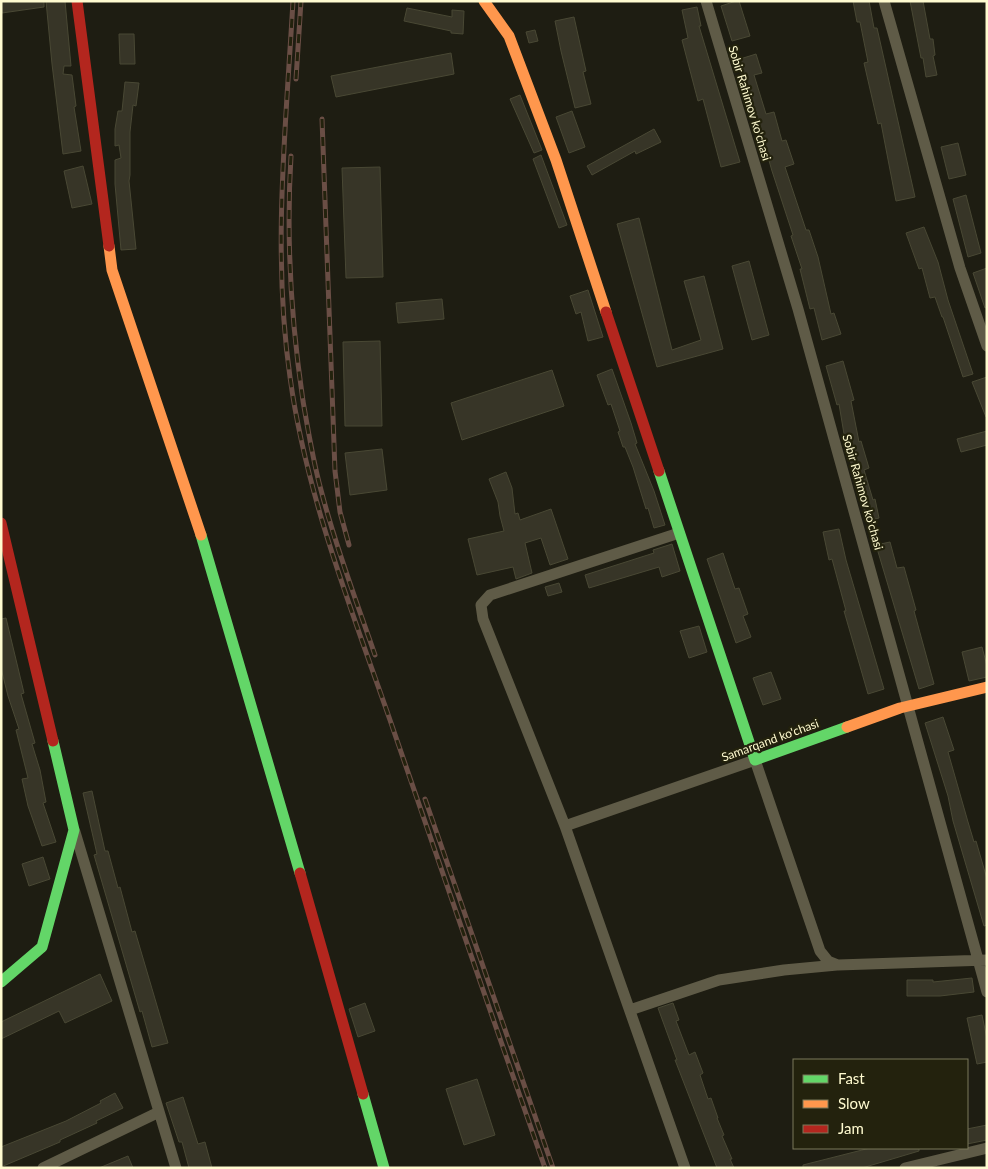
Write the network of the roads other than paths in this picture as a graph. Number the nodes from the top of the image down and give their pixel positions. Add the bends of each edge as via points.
1 (77, 1) edge
2 (484, 1) edge
3 (706, 1) edge
4 (884, 1) edge
5 (987, 346) edge
6 (1, 523) edge
7 (678, 533) junction
8 (987, 687) edge
9 (908, 706) junction
10 (755, 760) junction
11 (565, 826) junction
12 (74, 830) junction
13 (982, 960) edge
14 (838, 965) junction
15 (1, 982) edge
16 (987, 992) edge
17 (630, 1010) junction
18 (159, 1112) junction
19 (987, 1148) edge
20 (43, 1168) edge
21 (176, 1168) edge
22 (384, 1168) edge
23 (685, 1168) edge
24 (905, 1168) edge

1 - 22 street via 112,270 203,541
2 - 7 street via 509,36 556,160
3 - 9 street, Sobir Rahimov ko'chasi via 798,309
4 - 5 street via 960,268
6 - 12 street
7 - 10 street
7 - 11 street via 490,595 481,606 483,619
8 - 9 street, Samarqand ko'chasi
9 - 10 street, Samarqand ko'chasi
9 - 13 street, Sobir Rahimov ko'chasi
10 - 11 street, Samarqand ko'chasi
10 - 14 street via 820,951 828,961
11 - 17 street
12 - 15 street via 42,948
12 - 18 street
13 - 14 street
13 - 16 street, Sobir Rahimov ko'chasi
14 - 17 street via 719,980
17 - 23 street
18 - 20 street
18 - 21 street
19 - 24 street

